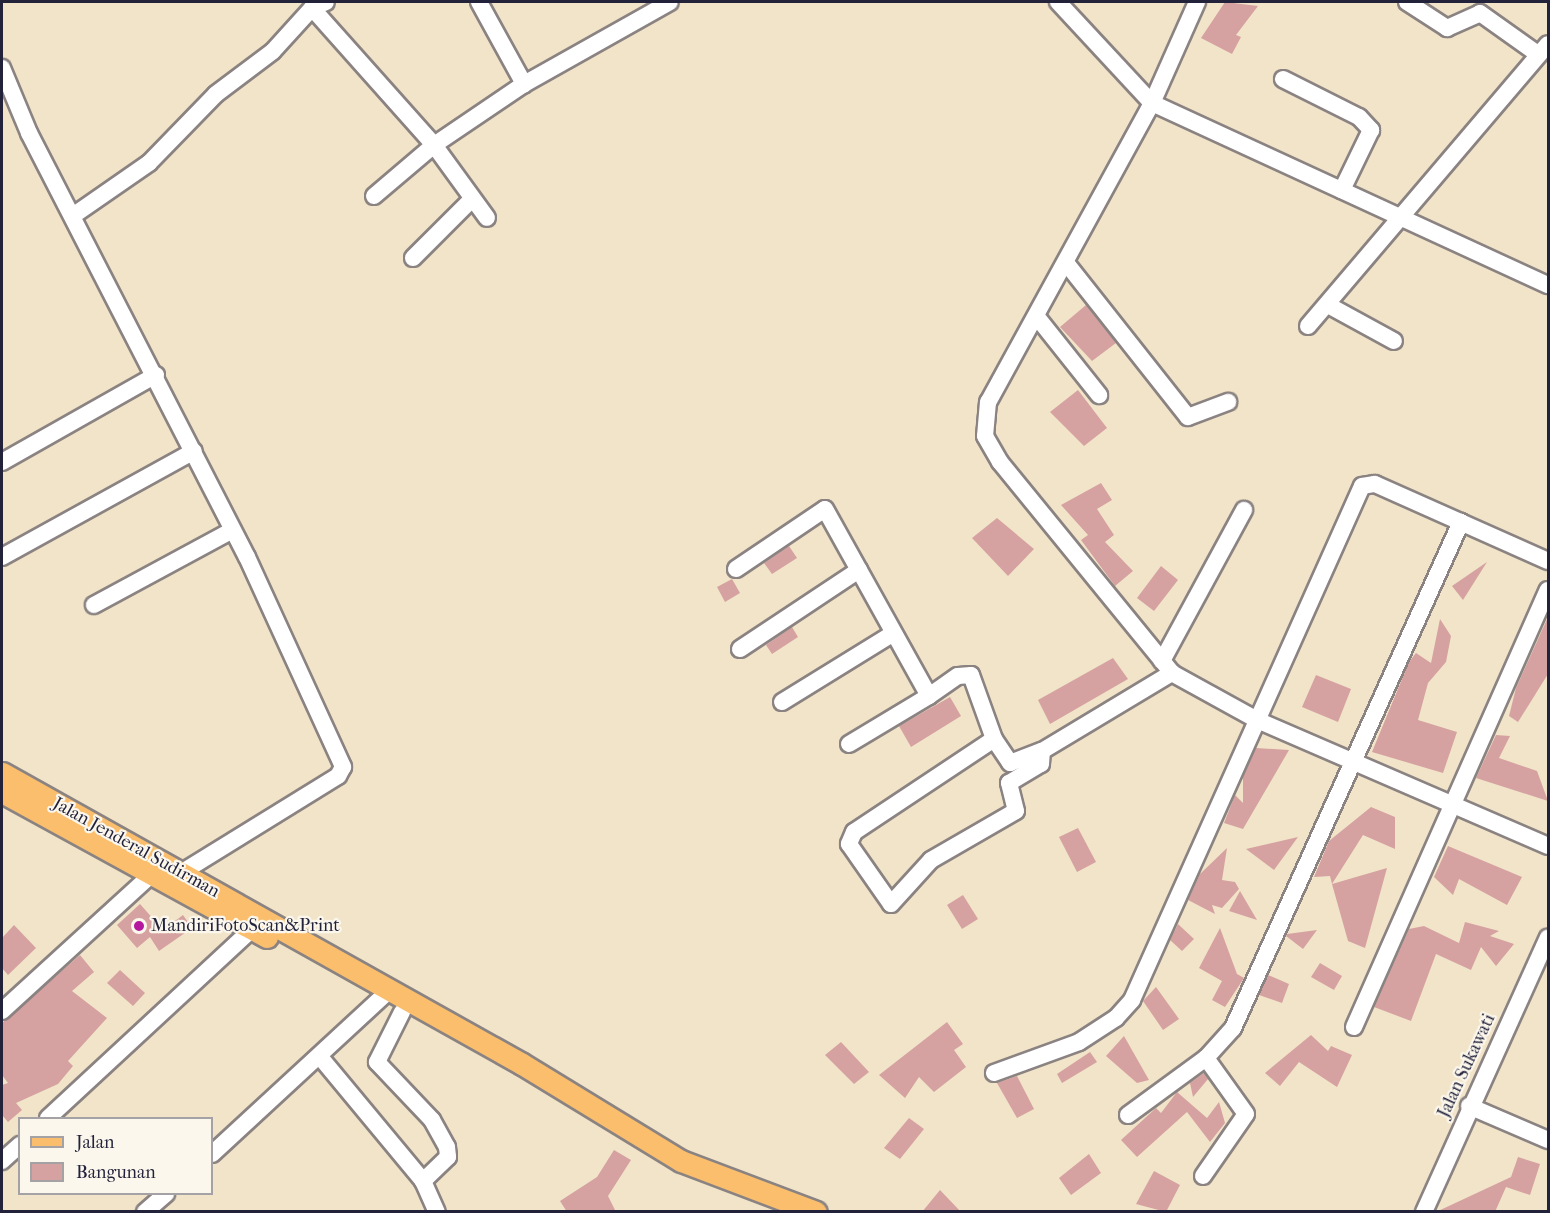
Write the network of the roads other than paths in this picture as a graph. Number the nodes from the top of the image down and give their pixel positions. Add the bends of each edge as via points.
1 (479, 2) edge
2 (670, 2) edge
3 (1058, 2) edge
4 (1197, 2) edge
5 (1407, 2) edge
6 (319, 5) edge
7 (1544, 50) edge
8 (2, 68) edge
9 (1283, 79) dead end
10 (524, 84) junction
11 (1152, 104) junction
12 (434, 145) junction
13 (1342, 190) junction
14 (374, 196) dead end
15 (472, 199) junction
16 (74, 215) junction
17 (488, 218) dead end
18 (1401, 218) junction
19 (413, 258) dead end
20 (1067, 264) junction
21 (1548, 285) edge
22 (1328, 305) junction
23 (1036, 318) junction
24 (1308, 326) dead end
25 (1394, 341) dead end
26 (156, 375) junction
27 (1099, 394) dead end
28 (1228, 402) dead end
29 (194, 451) junction
30 (2, 462) edge
31 (1245, 510) dead end
32 (1461, 522) junction
33 (231, 531) junction
34 (2, 557) edge
35 (1548, 561) edge
36 (736, 568) dead end
37 (860, 570) junction
38 (1548, 590) edge
39 (94, 605) dead end
40 (892, 634) junction
41 (740, 650) dead end
42 (1167, 667) junction
43 (928, 696) junction
44 (782, 702) dead end
45 (1257, 720) junction
46 (994, 739) junction
47 (849, 744) dead end
48 (1042, 751) junction
49 (1355, 765) junction
50 (2, 773) edge
51 (2, 792) edge
52 (1452, 807) junction
53 (1548, 846) edge
54 (167, 876) junction
55 (252, 929) junction
56 (1548, 938) edge
57 (385, 995) junction
58 (2, 1011) edge
59 (402, 1012) junction
60 (1354, 1027) dead end
61 (321, 1058) junction
62 (1206, 1058) junction
63 (994, 1073) dead end
64 (1469, 1106) junction
65 (1128, 1115) dead end
66 (50, 1117) edge
67 (629, 1133) junction
68 (1548, 1140) edge
69 (18, 1147) edge
70 (213, 1153) edge
71 (2, 1161) edge
72 (1203, 1176) dead end
73 (423, 1181) junction
74 (165, 1195) edge
75 (145, 1212) edge
76 (437, 1212) edge
77 (816, 1212) edge
78 (1424, 1212) edge

1 - 10 street
2 - 10 street
3 - 11 street
4 - 11 street
5 - 7 street via 1447,28 1480,14
6 - 12 street
6 - 16 street via 273,51 216,94 149,163
7 - 18 street
8 - 16 street via 29,133
9 - 13 street via 1369,126 1371,140
10 - 12 street
11 - 13 street
11 - 20 street
12 - 14 street
12 - 15 street
13 - 18 street
15 - 17 street
15 - 19 street
16 - 26 street
18 - 21 street
18 - 22 street
20 - 23 street
20 - 28 street via 1188,417
22 - 24 street
22 - 25 street
23 - 27 street
23 - 42 street via 988,402 982,418 985,436 1000,462
26 - 29 street
26 - 30 street
29 - 33 street
29 - 34 street
31 - 42 street
32 - 35 street
32 - 45 street via 1372,482 1362,486
32 - 49 street
33 - 39 street
33 - 54 street via 343,771
36 - 37 street via 825,509
37 - 40 street
37 - 41 street
38 - 52 street
40 - 43 street
40 - 44 street
42 - 45 street
42 - 48 street
43 - 46 street via 958,676 971,675
43 - 47 street
45 - 49 street
45 - 63 street via 1126,1009 1079,1042
46 - 48 street via 1010,763
46 - 48 street via 854,832 849,844 891,904 931,860 1016,811 1009,783 1041,764
49 - 52 street
49 - 62 street via 1233,1028
50 - 54 main road, Jalan Jenderal Sudirman
51 - 54 main road
52 - 53 street
52 - 60 street
54 - 55 main road
54 - 57 main road, Jalan Jenderal Sudirman
54 - 58 street
55 - 57 main road
55 - 66 street
56 - 64 street, Jalan Sukawati
57 - 59 main road
57 - 61 street
57 - 67 main road, Jalan Jenderal Sudirman via 522,1064 612,1116
59 - 67 main road via 608,1127
59 - 73 street via 376,1062 432,1120 447,1147 448,1157
61 - 70 street
61 - 73 street
62 - 65 street
62 - 72 street via 1246,1114
64 - 68 street
64 - 78 street, Jalan Sukawati
67 - 77 main road via 681,1161
69 - 71 street
73 - 76 street
74 - 75 street

